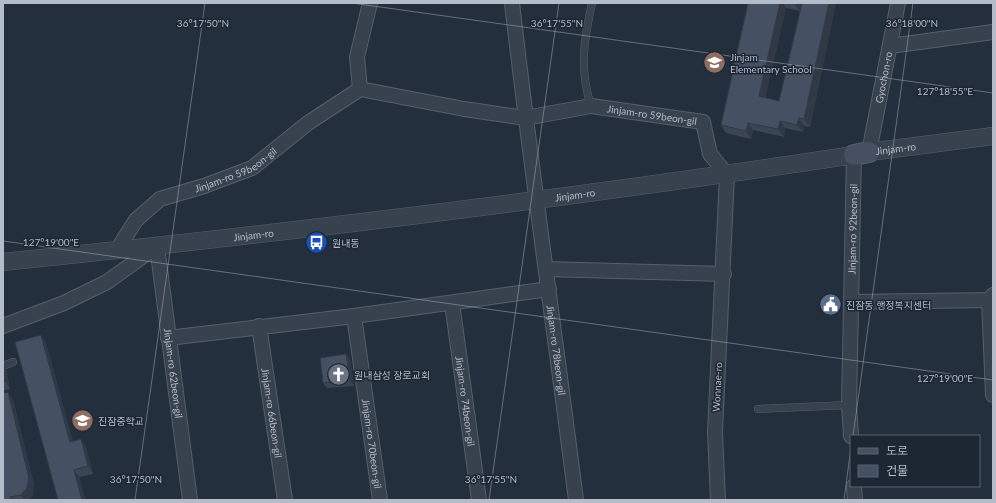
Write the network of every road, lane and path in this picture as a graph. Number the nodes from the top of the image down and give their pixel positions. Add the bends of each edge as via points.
1 (370, 3) edge
2 (512, 3) edge
3 (592, 3) edge
4 (898, 3) edge
5 (993, 32) edge
6 (890, 46) junction
7 (360, 89) junction
8 (591, 106) junction
9 (525, 118) junction
10 (993, 136) edge
11 (862, 154) junction
12 (727, 175) junction
13 (536, 201) junction
14 (157, 246) junction
15 (118, 250) junction
16 (3, 262) edge
17 (546, 269) junction
18 (724, 274) junction
19 (549, 289) junction
20 (992, 298) edge
21 (851, 302) junction
22 (452, 303) junction
23 (354, 316) junction
24 (3, 326) edge
25 (259, 326) junction
26 (168, 338) junction
27 (13, 362) dead end
28 (3, 366) edge
29 (993, 395) edge
30 (849, 405) junction
31 (758, 409) dead end
32 (851, 435) edge
33 (854, 487) edge
34 (190, 500) edge
35 (285, 500) edge
36 (380, 500) edge
37 (479, 500) edge
38 (576, 500) edge
39 (718, 500) edge
40 (855, 500) edge

1 - 7 street via 357,57
2 - 9 street
3 - 8 lane via 584,43 585,87
4 - 6 street, Gyochon-ro
5 - 6 street
6 - 11 street, Gyochon-ro
7 - 9 street, Jinjam-ro 59beon-gil
7 - 15 street, Jinjam-ro 59beon-gil via 308,123 252,168 160,199 136,220
8 - 9 street, Jinjam-ro 59beon-gil
8 - 12 street, Jinjam-ro 59beon-gil via 703,122 710,154
9 - 13 street, Jinjam-ro 78beon-gil
10 - 11 street, Jinjam-ro
11 - 12 street, Jinjam-ro
11 - 21 street, Jinjam-ro 92beon-gil
12 - 13 street, Jinjam-ro
12 - 18 street, Wonnae-ro
13 - 14 street, Jinjam-ro
13 - 17 street, Jinjam-ro 78beon-gil
14 - 15 street, Jinjam-ro
14 - 24 street, Jinjam-ro via 107,282 64,303
14 - 26 street, Jinjam-ro 62beon-gil
15 - 16 street, Jinjam-ro
17 - 18 street
17 - 19 street, Jinjam-ro 78beon-gil
18 - 39 street, Wonnae-ro via 714,432
19 - 22 street
19 - 38 street, Jinjam-ro 78beon-gil
20 - 21 street
20 - 29 street
21 - 30 street, Jinjam-ro 92beon-gil
22 - 23 street
22 - 37 street, Jinjam-ro 74beon-gil
23 - 25 street
23 - 36 street, Jinjam-ro 70beon-gil
25 - 26 street
25 - 35 street, Jinjam-ro 66beon-gil
26 - 34 street, Jinjam-ro 62beon-gil
27 - 28 lane
30 - 31 lane
30 - 32 street, Jinjam-ro 92beon-gil
33 - 40 street

